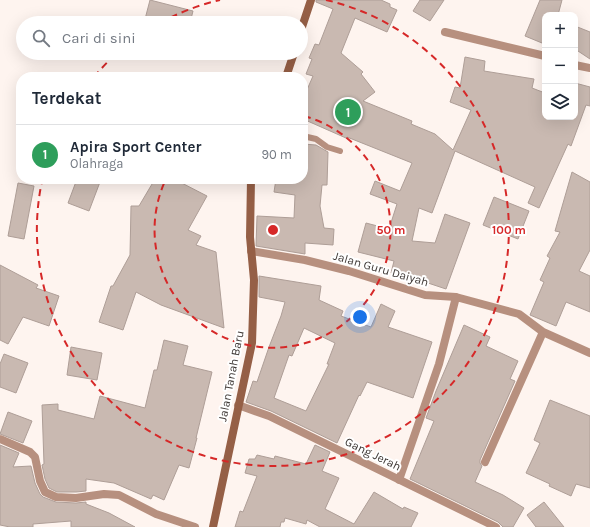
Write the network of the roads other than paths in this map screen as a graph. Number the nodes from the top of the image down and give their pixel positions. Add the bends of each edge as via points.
1 (311, 0) edge
2 (306, 16) edge
3 (445, 32) dead end
4 (542, 55) edge
5 (292, 60) edge
6 (578, 66) edge
7 (590, 68) edge
8 (288, 72) edge
9 (308, 137) edge
10 (340, 151) dead end
11 (251, 184) edge
12 (251, 251) junction
13 (456, 297) junction
14 (543, 332) junction
15 (590, 353) edge
16 (238, 405) junction
17 (0, 439) edge
18 (485, 462) dead end
19 (399, 480) junction
20 (195, 527) edge
21 (213, 527) edge
22 (496, 527) edge

1 - 2 main road
3 - 4 street
5 - 8 main road
6 - 7 street
9 - 10 lane
11 - 12 main road, Jalan Tanah Baru
12 - 13 street, Jalan Guru Daiyah via 350,271 425,295
12 - 16 main road, Jalan Tanah Baru via 254,280 252,343
13 - 14 street, Jalan Guru Daiyah via 519,314
13 - 19 street via 439,364
14 - 15 street, Jalan Guru Daiyah
14 - 18 street
16 - 19 street, Gang Jerah via 270,416
16 - 21 main road, Jalan Tanah Baru
17 - 20 street via 30,452 35,458 44,492 56,497 76,498 104,494 119,495 156,514
19 - 22 street, Gang Jerah

